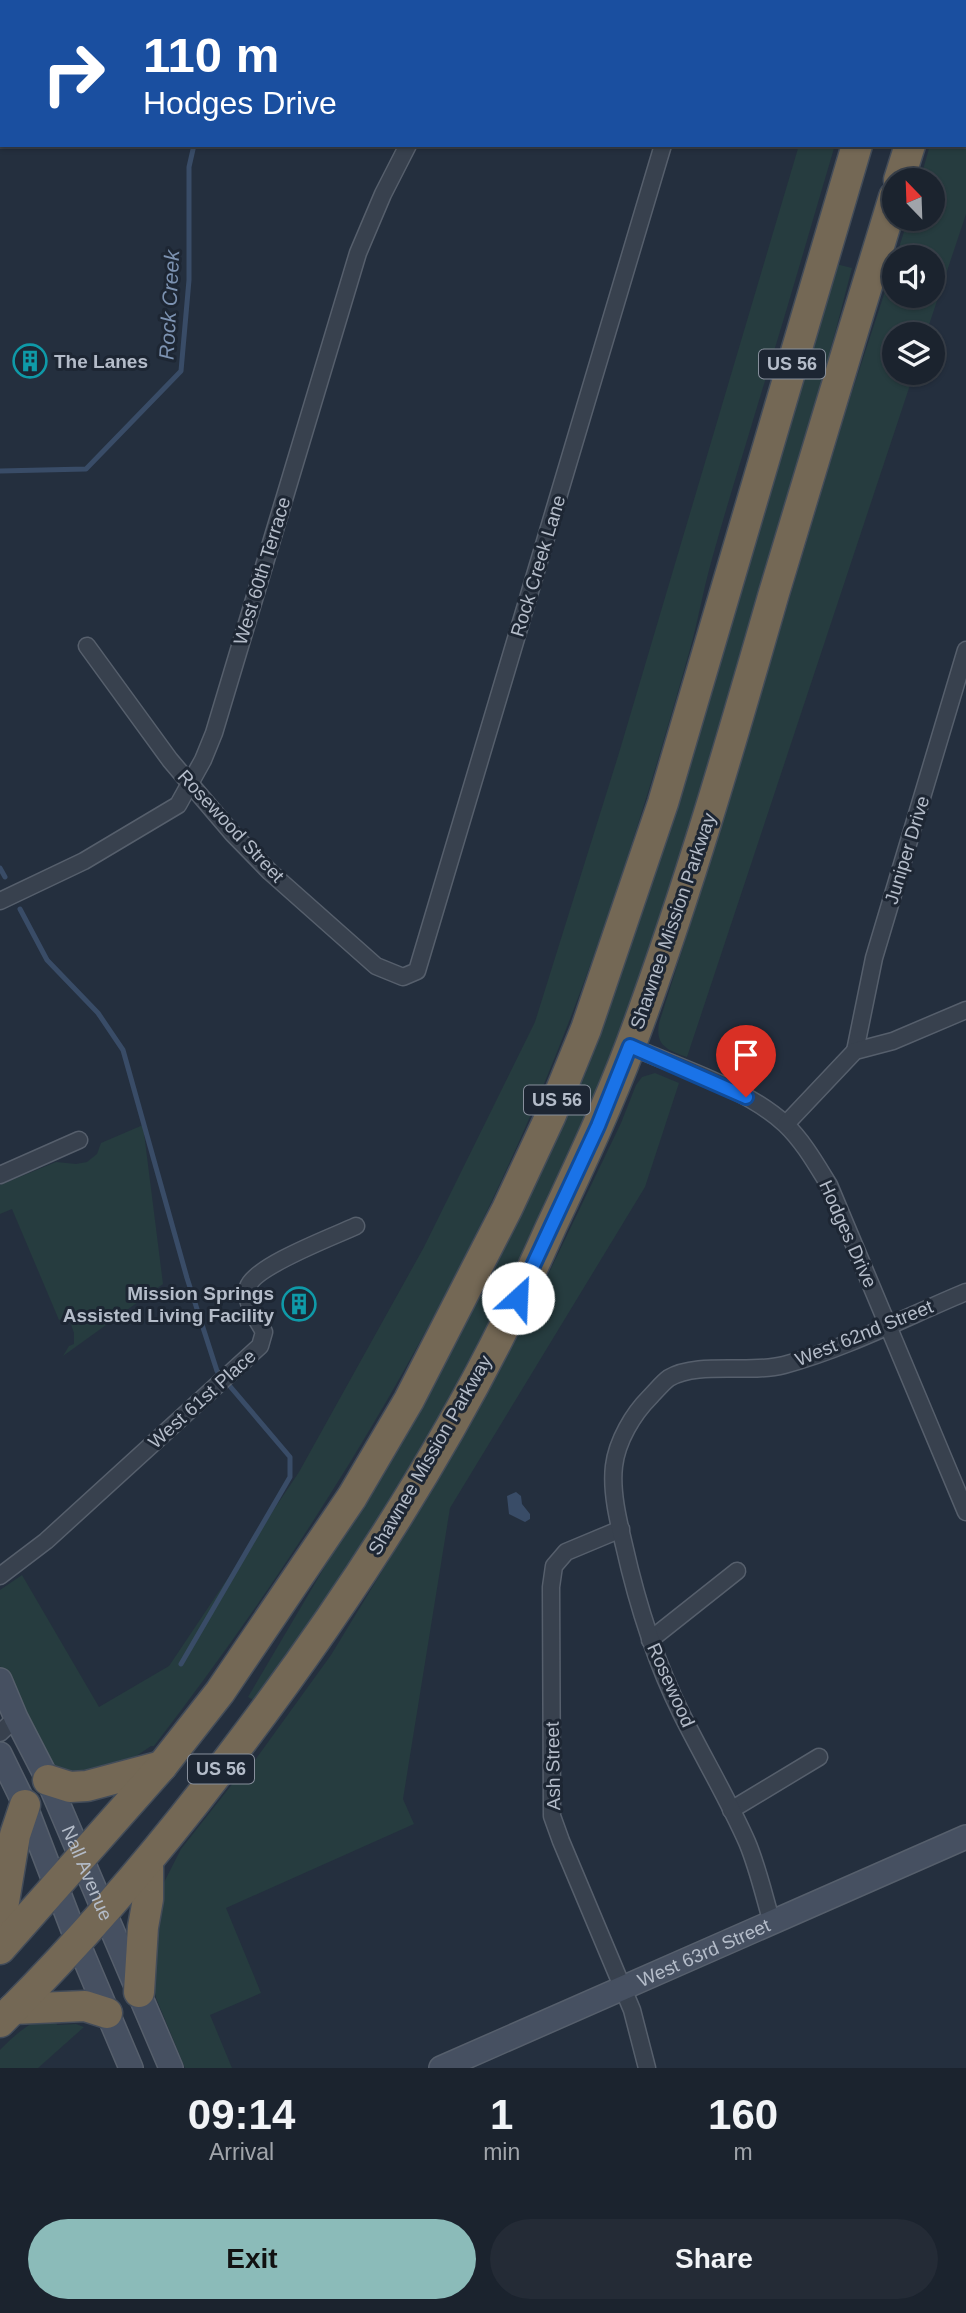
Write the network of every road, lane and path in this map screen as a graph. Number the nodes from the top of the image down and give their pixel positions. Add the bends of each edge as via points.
1 (407, 147) edge
2 (662, 147) edge
3 (856, 147) edge
4 (909, 147) edge
5 (903, 168) edge
6 (884, 231) edge
7 (87, 646) dead end
8 (966, 650) edge
9 (190, 785) junction
10 (0, 901) edge
11 (403, 977) joint
12 (966, 1010) edge
13 (630, 1046) junction
14 (855, 1051) junction
15 (786, 1124) junction
16 (79, 1140) dead end
17 (0, 1175) edge
18 (356, 1226) dead end
19 (966, 1292) edge
20 (888, 1325) junction
21 (623, 1436) joint
22 (966, 1512) edge
23 (621, 1529) junction
24 (737, 1571) dead end
25 (0, 1576) edge
26 (650, 1640) junction
27 (0, 1680) edge
28 (8, 1725) edge
29 (0, 1754) edge
30 (819, 1757) dead end
31 (162, 1766) junction
32 (48, 1780) junction
33 (24, 1805) junction
34 (732, 1810) junction
35 (966, 1837) edge
36 (81, 1859) junction
37 (148, 1863) junction
38 (56, 1888) junction
39 (106, 1913) junction
40 (772, 1923) junction
41 (0, 1926) edge
42 (78, 1943) junction
43 (0, 1949) edge
44 (624, 1988) junction
45 (139, 1992) junction
46 (107, 2013) junction
47 (6, 2016) edge
48 (131, 2068) edge
49 (170, 2068) edge
50 (441, 2068) edge
51 (646, 2068) edge

1 - 9 street, West 60th Terrace via 358,253 214,733
2 - 11 street, Rock Creek Lane via 425,948 417,971
3 - 31 highway, US 56 via 663,803 586,1028 550,1117 461,1303 352,1497 220,1692
4 - 5 highway
6 - 13 highway, Shawnee Mission Parkway / US 56 via 702,840
7 - 9 street, Rosewood Street
8 - 14 street, Juniper Drive via 874,958
9 - 10 street, West 60th Terrace via 178,805 142,828
9 - 11 street, Rosewood Street via 242,844 344,939 376,966
12 - 14 street via 893,1041
13 - 15 street, Hodges Drive via 746,1097
13 - 37 highway, Shawnee Mission Parkway / US 56 via 506,1323 405,1502 324,1628
14 - 15 street
15 - 20 street, Hodges Drive via 829,1185
16 - 17 street
18 - 25 street, West 61st Place via 255,1276 248,1287 248,1303 264,1332 260,1346 46,1541
19 - 20 street, West 62nd Street
20 - 21 street, West 62nd Street via 781,1366 697,1370 669,1378 640,1407
20 - 22 street, Hodges Drive
21 - 23 street, Rosewood via 613,1481
23 - 26 street, Rosewood
23 - 44 street, Ash Street via 566,1552 554,1566 552,1816
24 - 26 street
26 - 34 street, Rosewood via 681,1713
27 - 28 main road, Nall Avenue
28 - 32 main road, Nall Avenue
29 - 33 main road, Nall Avenue
30 - 34 street
31 - 32 highway via 87,1786 70,1787
31 - 36 highway, US 56
32 - 36 main road, Nall Avenue
33 - 38 main road, Nall Avenue
33 - 41 highway
34 - 40 street, Rosewood via 757,1866
35 - 40 main road, West 63rd Street
36 - 38 highway, US 56
36 - 39 main road, Nall Avenue
37 - 39 highway, Shawnee Mission Parkway / US 56
37 - 45 highway
38 - 42 main road, Nall Avenue
38 - 43 highway, US 56
39 - 42 highway, Shawnee Mission Parkway / US 56
39 - 45 main road, Nall Avenue
40 - 44 main road, West 63rd Street
42 - 46 main road, Nall Avenue
42 - 47 highway, Shawnee Mission Parkway / US 56
44 - 50 main road, West 63rd Street
44 - 51 street, Ash Street via 637,2022
45 - 49 main road, Nall Avenue
46 - 47 highway via 85,2006
46 - 48 main road, Nall Avenue

